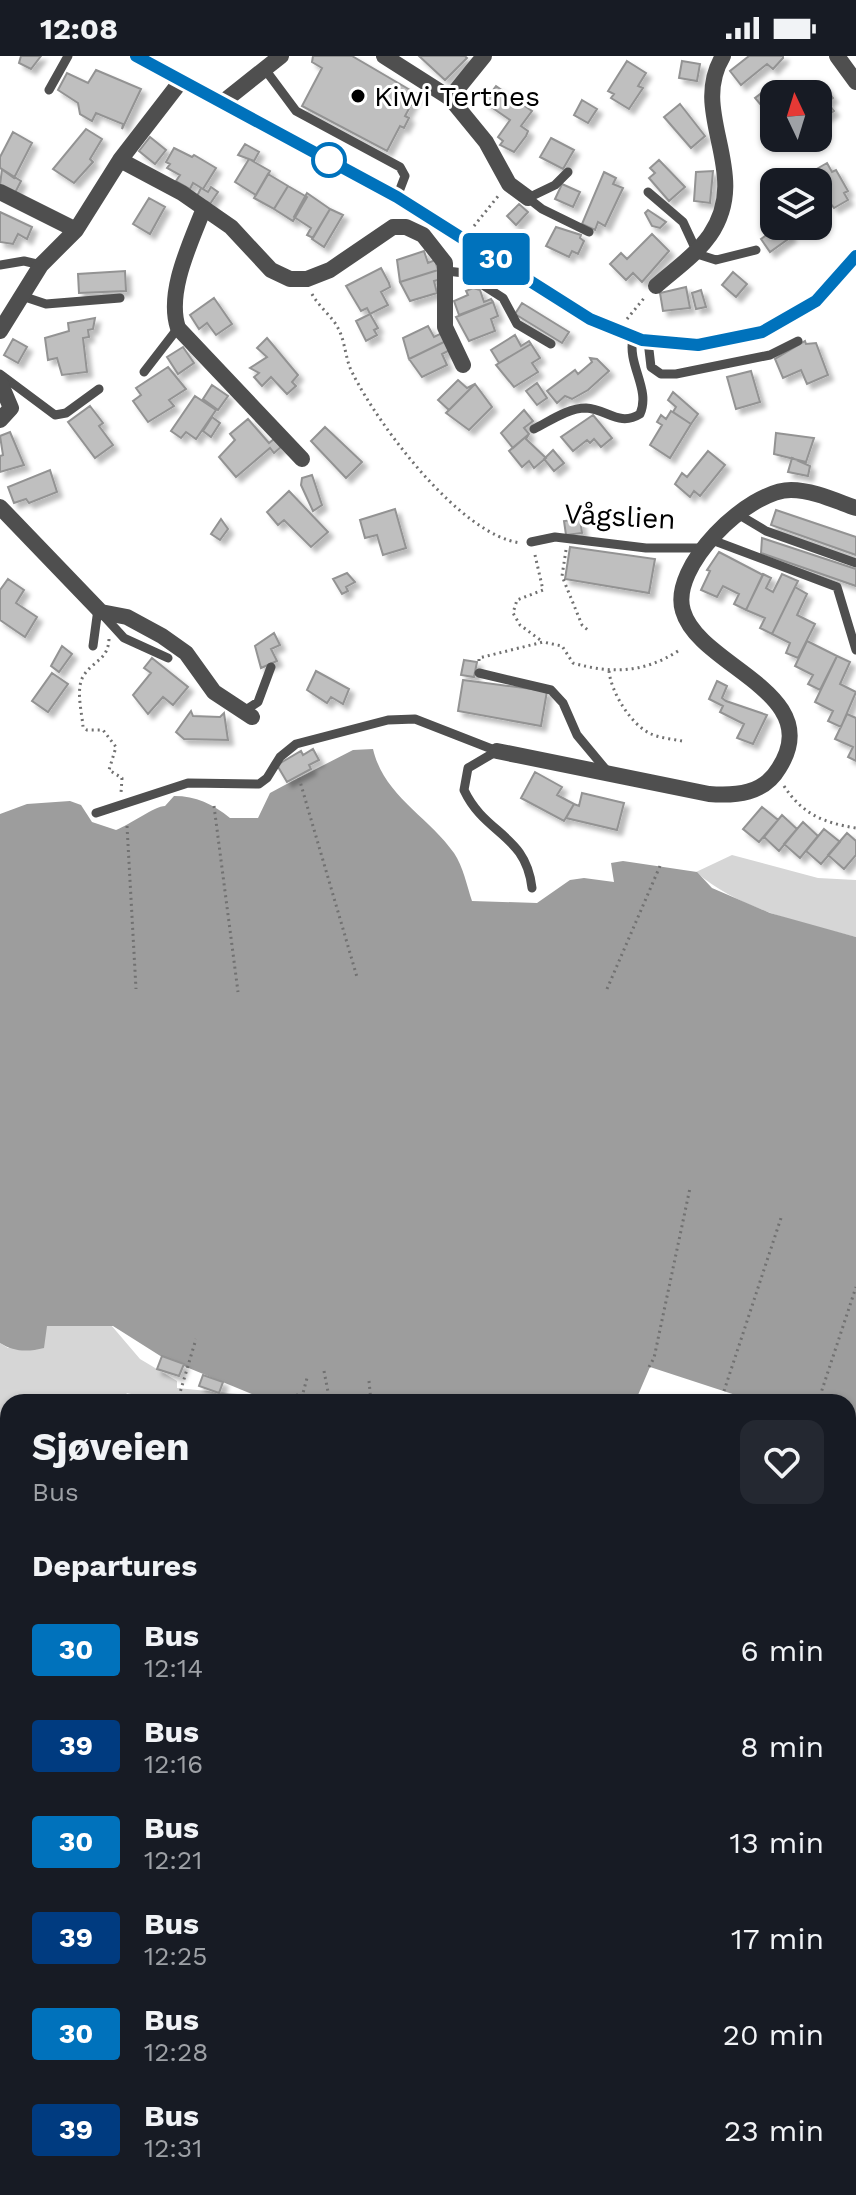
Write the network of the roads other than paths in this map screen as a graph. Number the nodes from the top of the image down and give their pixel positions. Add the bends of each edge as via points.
1 (68, 56) edge
2 (136, 56) edge
3 (281, 56) edge
4 (384, 56) edge
5 (484, 56) edge
6 (723, 56) edge
7 (837, 56) edge
8 (264, 68) junction
9 (181, 81) junction
10 (856, 82) edge
11 (49, 90) dead end
12 (450, 98) junction
13 (223, 102) junction
14 (120, 160) junction
15 (568, 172) dead end
16 (0, 192) edge
17 (648, 192) dead end
18 (397, 197) junction
19 (528, 198) junction
20 (204, 208) junction
21 (76, 230) junction
22 (589, 232) dead end
23 (756, 250) dead end
24 (695, 252) junction
25 (856, 256) edge
26 (0, 265) edge
27 (41, 265) junction
28 (447, 271) junction
29 (656, 286) road end
30 (22, 296) junction
31 (120, 298) dead end
32 (178, 328) junction
33 (0, 331) edge
34 (633, 337) junction
35 (798, 341) dead end
36 (551, 344) dead end
37 (463, 365) dead end
38 (144, 372) dead end
39 (0, 374) edge
40 (0, 382) edge
41 (99, 389) dead end
42 (0, 420) edge
43 (534, 429) dead end
44 (302, 459) dead end
45 (0, 507) edge
46 (856, 508) edge
47 (736, 513) junction
48 (709, 544) junction
49 (532, 545) road end
50 (856, 563) edge
51 (100, 610) junction
52 (129, 618) junction
53 (124, 638) junction
54 (93, 646) dead end
55 (856, 650) edge
56 (168, 658) dead end
57 (271, 667) dead end
58 (479, 673) dead end
59 (248, 714) joint
60 (497, 751) junction
61 (607, 771) junction
62 (96, 813) dead end
63 (532, 888) dead end

1 - 11 lane
2 - 9 main road
3 - 8 street
4 - 12 street
5 - 12 street
6 - 24 street via 711,93 727,173 725,201 710,235
7 - 10 street
8 - 13 street
8 - 18 lane via 296,111 400,167 405,176
9 - 13 main road
9 - 14 street
12 - 19 street via 486,142 509,184
13 - 18 main road
14 - 20 street
14 - 21 street
15 - 19 lane
16 - 21 street
17 - 24 lane via 683,222
18 - 34 main road via 590,319
19 - 22 lane
20 - 28 street via 241,236 277,274 307,279 330,270 399,226 431,242
20 - 32 street via 177,291
21 - 27 street
23 - 24 lane via 716,260
24 - 29 street
25 - 34 main road via 816,301 762,332 698,345
26 - 27 lane
27 - 30 street
28 - 36 lane via 464,273 503,298 517,324
28 - 37 street via 445,327
30 - 31 lane via 46,304
30 - 33 street
32 - 38 lane
32 - 44 street
34 - 35 lane via 661,374 770,355
34 - 43 lane via 631,359 644,399 640,414 621,420 577,409
39 - 41 lane via 55,415
40 - 42 street via 11,408
45 - 51 street
46 - 47 street, Vågslien via 790,490 758,498
47 - 48 street, Vågslien
47 - 50 lane via 766,531
48 - 49 lane, Vågslien via 646,548 555,537
48 - 55 lane via 837,587
48 - 61 street, Vågslien via 683,587 682,610 694,632 778,703 788,735 785,755 776,773 753,791 729,795
51 - 52 street
51 - 53 lane
51 - 54 lane
52 - 53 lane via 131,628
52 - 59 street via 186,653 214,692
53 - 56 lane
57 - 59 lane
58 - 61 lane via 551,690 577,735
60 - 61 street
60 - 62 lane via 415,719 388,720 296,744 259,784 188,783
60 - 63 lane via 468,768 464,790 497,832 524,854

